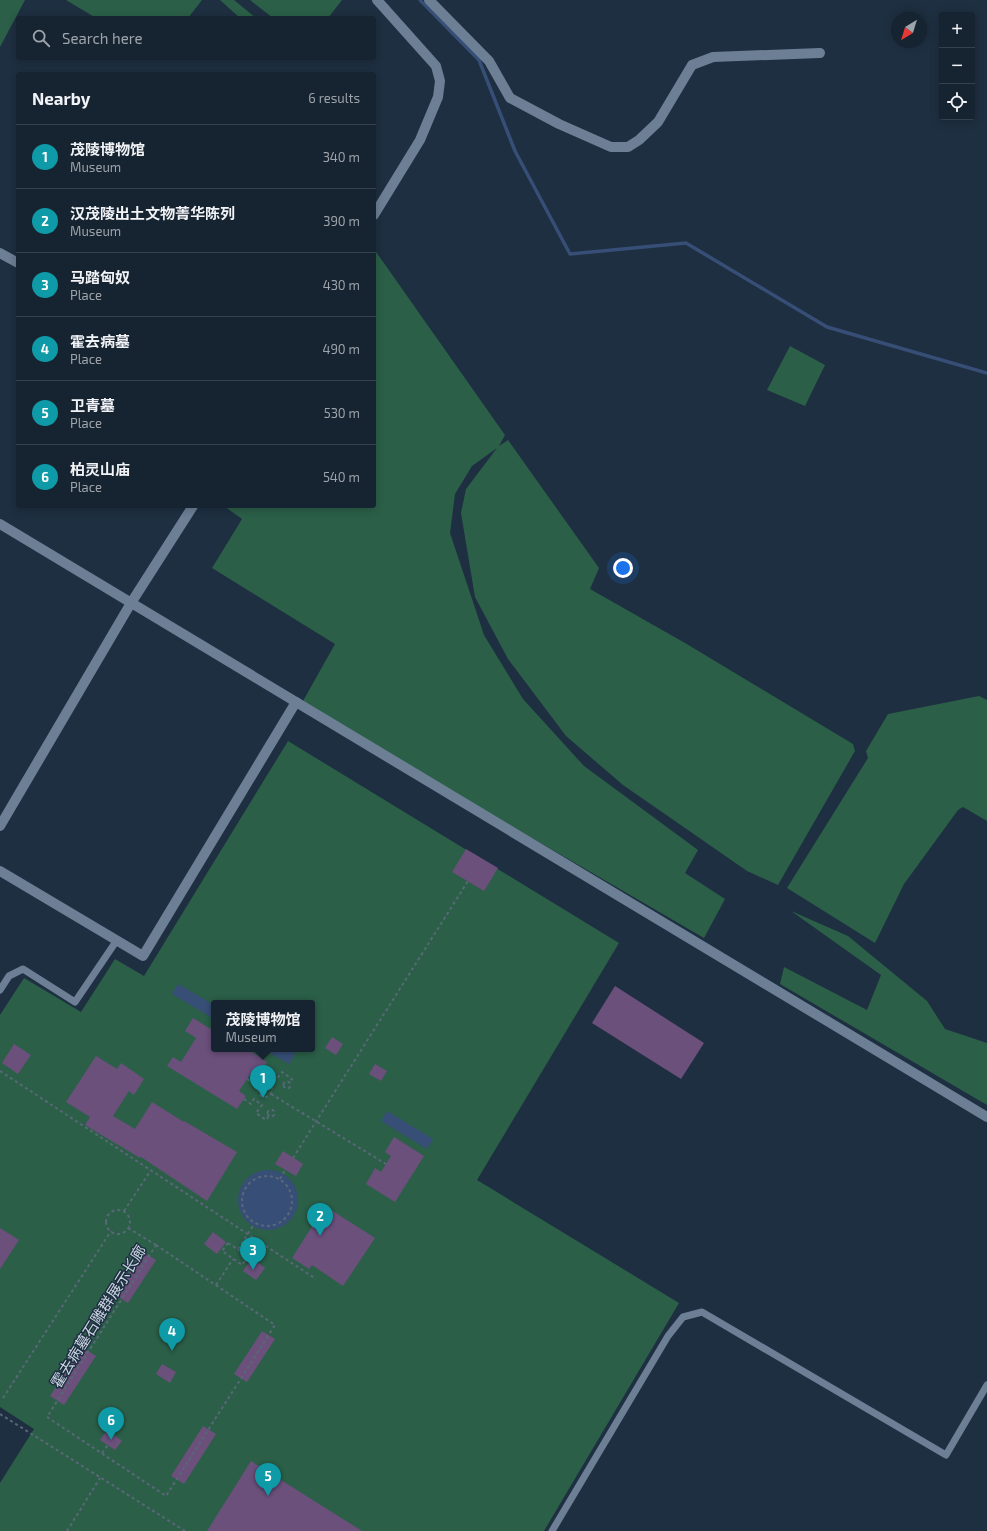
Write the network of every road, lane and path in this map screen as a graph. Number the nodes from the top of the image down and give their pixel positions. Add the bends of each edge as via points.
1 (377, 0) edge
2 (429, 0) edge
3 (820, 53) dead end
4 (376, 212) edge
5 (0, 253) edge
6 (16, 262) edge
7 (192, 508) edge
8 (0, 524) edge
9 (131, 603) junction
10 (296, 702) junction
11 (0, 826) edge
12 (0, 871) edge
13 (468, 881) dead end
14 (117, 940) junction
15 (0, 990) edge
16 (264, 1067) dead end
17 (0, 1071) edge
18 (272, 1078) junction
19 (247, 1079) dead end
20 (289, 1082) dead end
21 (268, 1084) junction
22 (259, 1087) junction
23 (271, 1094) junction
24 (262, 1096) junction
25 (244, 1099) dead end
26 (258, 1102) junction
27 (269, 1116) dead end
28 (987, 1117) edge
29 (316, 1122) junction
30 (293, 1158) dead end
31 (386, 1164) dead end
32 (151, 1170) junction
33 (285, 1170) dead end
34 (280, 1179) junction
35 (124, 1211) junction
36 (253, 1226) dead end
37 (128, 1228) junction
38 (111, 1231) junction
39 (248, 1234) junction
40 (156, 1246) junction
41 (238, 1249) junction
42 (233, 1259) junction
43 (316, 1279) dead end
44 (216, 1285) junction
45 (987, 1385) edge
46 (3, 1398) dead end
47 (0, 1414) edge
48 (108, 1445) dead end
49 (102, 1453) junction
50 (100, 1478) junction
51 (67, 1531) edge
52 (185, 1531) edge
53 (552, 1531) edge

1 - 4 street via 436,66 440,81 438,96 420,140
2 - 3 street via 489,61 510,98 559,124 611,147 628,147 658,122 692,64 713,57
5 - 6 street
7 - 9 street
8 - 9 street
9 - 10 street
9 - 11 street
10 - 14 street via 143,956
10 - 28 street
12 - 14 street
13 - 29 path
14 - 15 lane via 75,1002 23,969 9,976
16 - 18 path via 271,1072 269,1076
17 - 32 path
18 - 20 path via 276,1080 282,1072 292,1079
18 - 21 path
19 - 22 path
21 - 22 path
21 - 23 path
22 - 24 path via 258,1091
23 - 24 path
23 - 29 path
24 - 26 path
25 - 26 path via 251,1104 254,1100
26 - 27 path via 262,1105 256,1112 266,1120
29 - 30 path
29 - 31 path
32 - 35 path
32 - 39 path
33 - 34 path
34 - 34 path via 263,1176 248,1184 242,1199 246,1215 252,1222 268,1226 277,1224 289,1214 292,1206 291,1194
35 - 37 path via 130,1221
35 - 38 path via 116,1210 109,1213 106,1225
36 - 39 path
37 - 38 path via 118,1234
37 - 40 path
38 - 46 path
39 - 41 path
39 - 43 path
40 - 44 path, 霍去病墓石雕群展示长廊
40 - 49 path, 霍去病墓石雕群展示长廊 via 46,1417
41 - 42 path via 248,1256 242,1264
41 - 42 path via 228,1243 222,1251
42 - 44 path
44 - 49 path, 霍去病墓石雕群展示长廊 via 276,1325 166,1496
45 - 53 lane via 946,1455 702,1312 683,1317 668,1336
47 - 50 path
48 - 49 path
50 - 51 path
50 - 52 path

